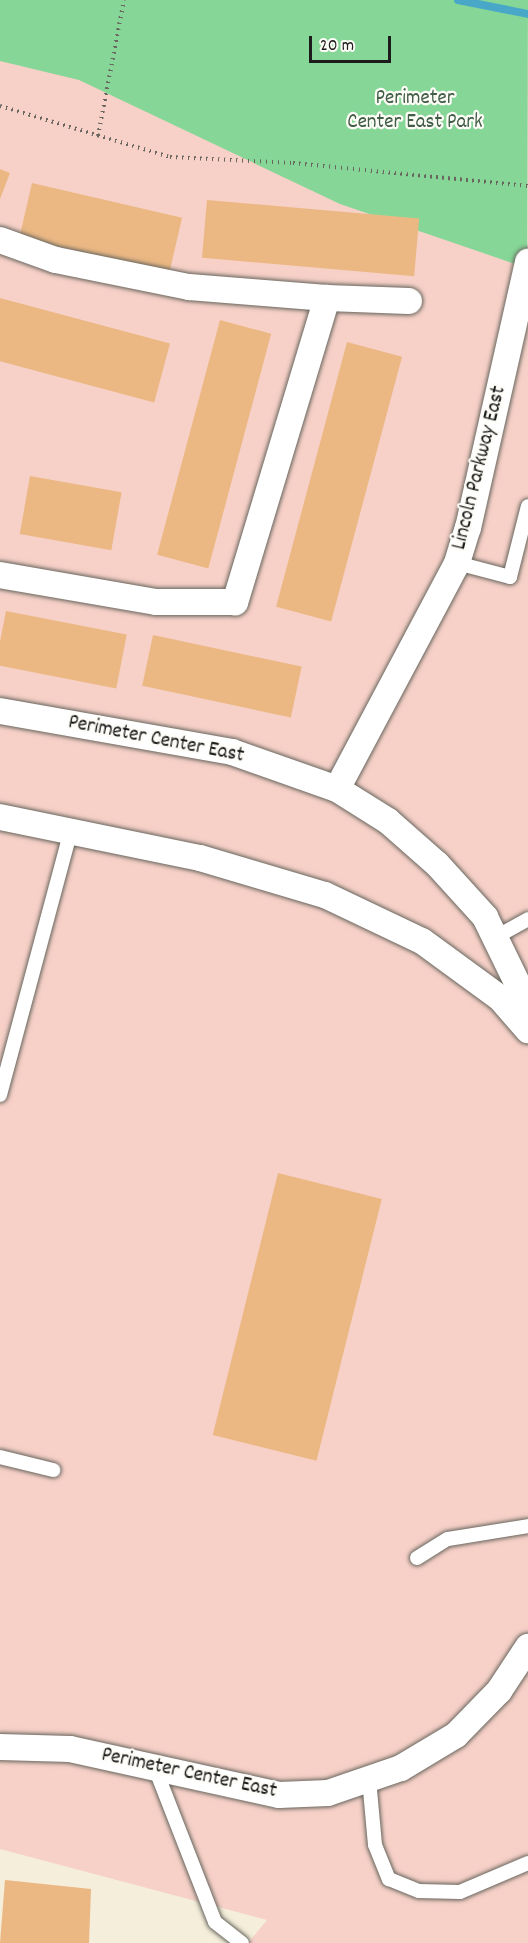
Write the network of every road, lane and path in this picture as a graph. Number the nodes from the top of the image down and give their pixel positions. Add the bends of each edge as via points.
1 (124, 0) edge
2 (0, 106) edge
3 (98, 136) junction
4 (528, 186) edge
5 (0, 240) edge
6 (528, 262) edge
7 (528, 268) edge
8 (327, 298) junction
9 (409, 301) dead end
10 (528, 506) edge
11 (457, 563) junction
12 (0, 576) edge
13 (0, 711) edge
14 (337, 789) junction
15 (0, 817) edge
16 (70, 833) junction
17 (528, 919) edge
18 (496, 937) junction
19 (528, 1005) edge
20 (528, 1030) edge
21 (0, 1095) edge
22 (0, 1457) edge
23 (53, 1470) dead end
24 (528, 1526) edge
25 (417, 1558) dead end
26 (525, 1659) edge
27 (3, 1749) edge
28 (155, 1768) junction
29 (369, 1779) junction
30 (528, 1863) edge
31 (242, 1943) edge

1 - 3 path
2 - 3 path
3 - 4 path via 170,157 304,164
5 - 8 street via 56,261 189,287
6 - 7 street, Lincoln Parkway East
7 - 11 street, Lincoln Parkway East
8 - 9 street
8 - 12 street via 235,602 156,602
10 - 11 lane via 510,577
11 - 14 street, Lincoln Parkway East
13 - 14 street, Perimeter Center East via 232,752
14 - 18 street, Perimeter Center East via 388,821 437,864 485,917
15 - 16 street
16 - 20 street via 200,858 325,895 422,941 500,998
16 - 21 lane
17 - 18 lane
18 - 19 street, Perimeter Center East
22 - 23 lane
24 - 25 lane via 448,1539
26 - 29 street, Perimeter Center East via 456,1735 428,1754
27 - 28 street, Perimeter Center East via 70,1749
28 - 29 street, Perimeter Center East via 279,1795 328,1793
28 - 31 lane via 215,1922
29 - 30 lane via 375,1845 389,1879 419,1892 460,1892

